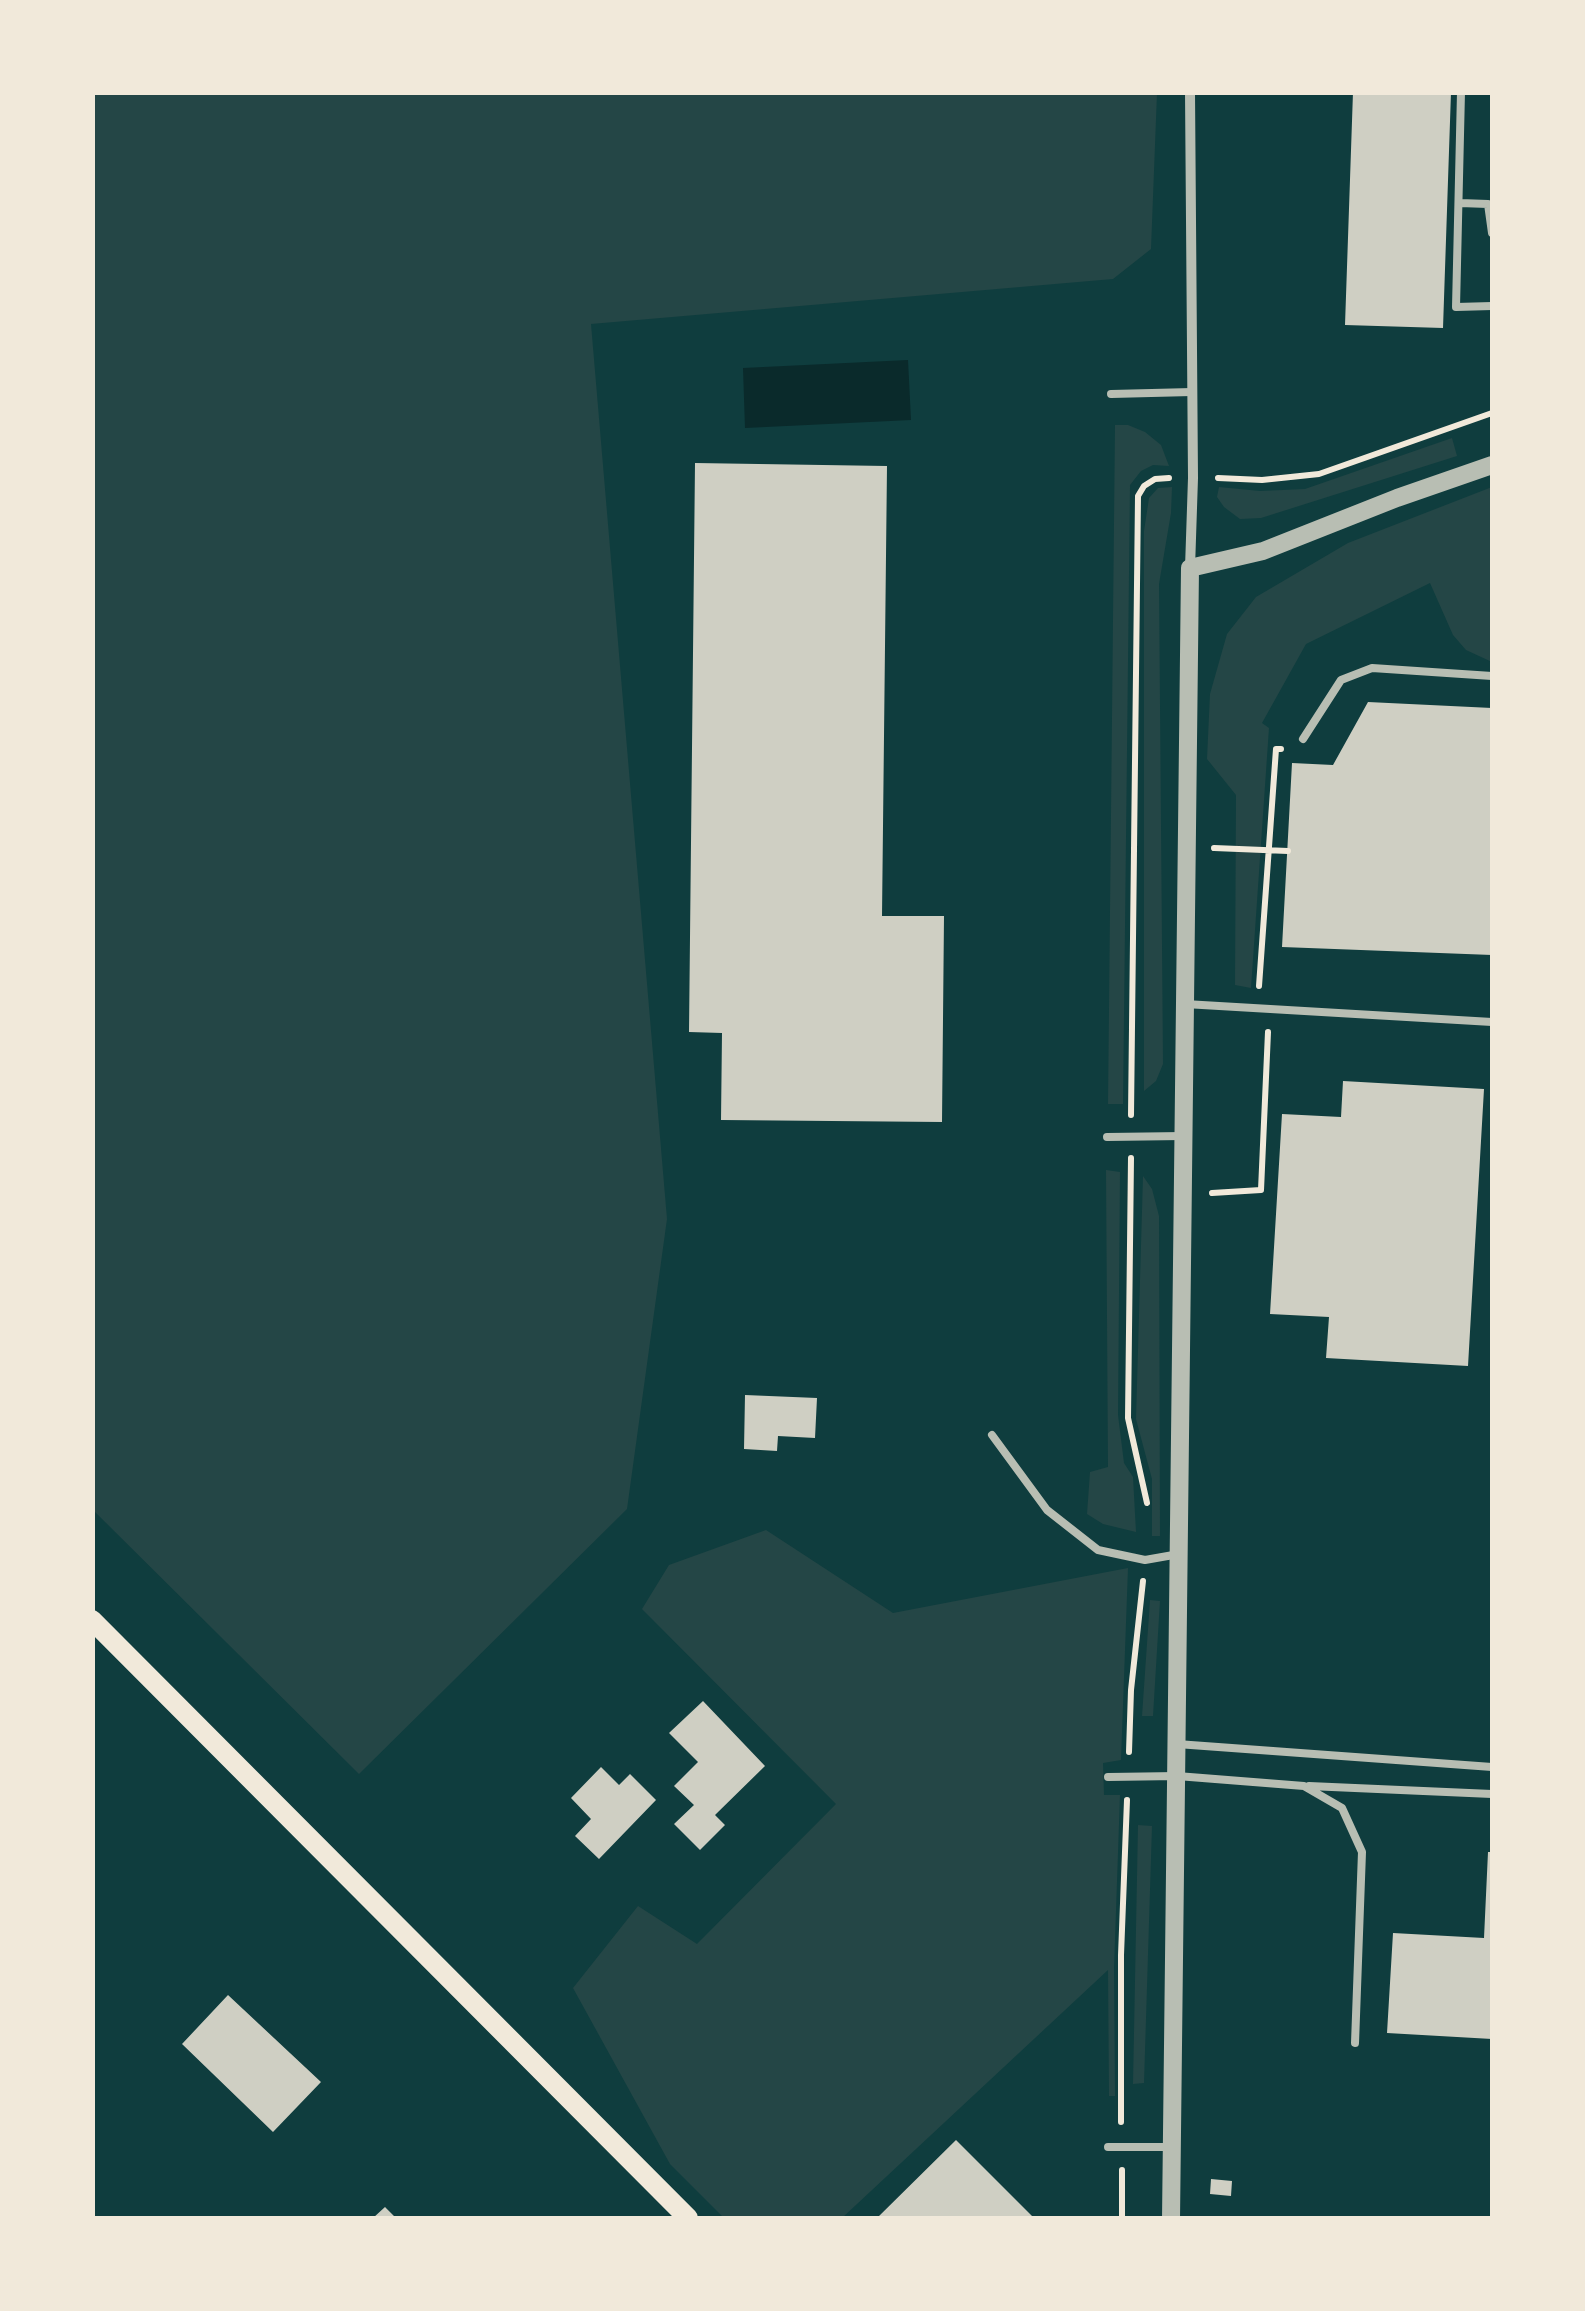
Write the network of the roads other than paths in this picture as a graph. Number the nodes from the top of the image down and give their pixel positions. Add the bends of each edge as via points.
1 (1190, 92) edge
2 (1460, 92) edge
3 (1460, 203) junction
4 (1492, 232) edge
5 (1492, 306) edge
6 (1192, 392) junction
7 (1110, 394) dead end
8 (1492, 465) edge
9 (1190, 568) junction
10 (1492, 676) edge
11 (1303, 739) dead end
12 (1186, 1004) junction
13 (1492, 1022) edge
14 (1183, 1136) junction
15 (1107, 1137) dead end
16 (992, 1435) dead end
17 (1179, 1554) junction
18 (92, 1620) edge
19 (1177, 1744) junction
20 (1492, 1766) edge
21 (1108, 1776) dead end
22 (1176, 1776) junction
23 (1304, 1786) junction
24 (1492, 1794) edge
25 (1355, 2043) dead end
26 (1108, 2147) dead end
27 (1172, 2147) junction
28 (688, 2218) edge
29 (1171, 2218) edge

1 - 6 street
2 - 3 lane
3 - 4 lane via 1488,204
3 - 5 lane via 1456,307
6 - 7 lane
6 - 9 street
8 - 9 street via 1263,551
9 - 12 street
10 - 11 lane via 1372,668 1342,680
12 - 13 lane
12 - 14 street
14 - 15 lane
14 - 17 street
16 - 17 lane via 1047,1510 1098,1550 1145,1560
17 - 19 street
18 - 28 main road
19 - 20 lane
19 - 22 street
21 - 22 lane
22 - 23 lane
22 - 27 street
23 - 24 lane
23 - 25 lane via 1342,1808 1362,1852
26 - 27 lane
27 - 29 street

